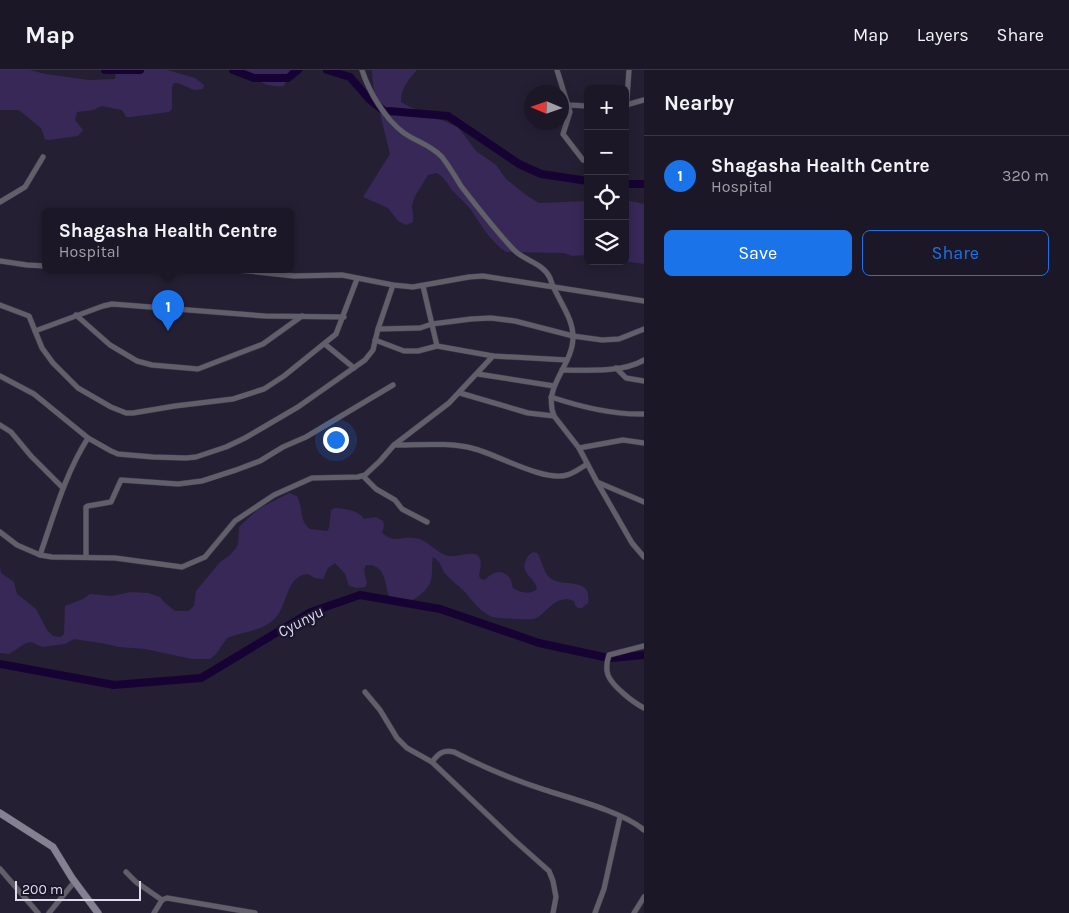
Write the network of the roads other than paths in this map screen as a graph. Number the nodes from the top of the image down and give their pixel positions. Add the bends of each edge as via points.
1 (362, 70) edge
2 (557, 70) edge
3 (628, 70) edge
4 (561, 85) edge
5 (627, 85) edge
6 (644, 100) edge
7 (629, 104) edge
8 (569, 105) edge
9 (584, 106) edge
10 (565, 130) edge
11 (43, 157) dead end
12 (583, 160) dead end
13 (0, 202) edge
14 (0, 261) edge
15 (42, 266) edge
16 (266, 273) edge
17 (357, 279) junction
18 (393, 285) junction
19 (423, 286) junction
20 (553, 288) junction
21 (644, 300) edge
22 (0, 305) edge
23 (76, 315) junction
24 (302, 316) junction
25 (344, 317) junction
26 (432, 324) junction
27 (644, 328) edge
28 (378, 329) junction
29 (35, 331) junction
30 (573, 336) junction
31 (375, 340) junction
32 (326, 344) junction
33 (438, 346) junction
34 (493, 356) junction
35 (567, 360) junction
36 (643, 360) edge
37 (644, 367) edge
38 (354, 368) junction
39 (616, 368) junction
40 (562, 370) junction
41 (478, 374) junction
42 (0, 376) edge
43 (644, 381) edge
44 (393, 385) dead end
45 (554, 386) junction
46 (460, 393) junction
47 (551, 397) junction
48 (644, 414) edge
49 (554, 416) junction
50 (0, 425) edge
51 (88, 438) junction
52 (644, 443) edge
53 (394, 445) junction
54 (579, 448) junction
55 (587, 464) junction
56 (363, 476) junction
57 (597, 482) junction
58 (63, 488) junction
59 (644, 502) edge
60 (427, 522) dead end
61 (0, 532) edge
62 (40, 555) junction
63 (86, 557) junction
64 (644, 557) edge
65 (644, 646) edge
66 (365, 692) dead end
67 (644, 708) edge
68 (432, 762) junction
69 (0, 813) edge
70 (620, 817) junction
71 (644, 830) edge
72 (0, 869) edge
73 (126, 872) dead end
74 (75, 881) junction
75 (644, 897) edge
76 (162, 900) junction
77 (38, 913) edge
78 (49, 913) edge
79 (98, 913) edge
80 (154, 913) edge
81 (255, 913) edge
82 (553, 913) edge
83 (595, 913) edge
84 (634, 913) edge

1 - 20 street via 379,103 397,126 437,152 481,212 518,254 546,271
2 - 4 street
3 - 5 street
6 - 7 street
8 - 9 street
10 - 12 street via 564,134
11 - 13 street via 25,187
14 - 15 street
16 - 17 street via 336,275
17 - 18 street
17 - 25 street
18 - 19 street
18 - 28 street
19 - 20 street via 483,276
19 - 26 street
20 - 21 street
20 - 30 street via 568,316
22 - 29 street via 29,316
23 - 24 street via 112,304
23 - 24 street via 110,345 137,361 198,370 263,344
23 - 29 street
24 - 25 street
25 - 32 street via 336,334
26 - 28 street via 420,328
26 - 30 street via 501,318
26 - 33 street
27 - 30 street via 610,340
28 - 31 street
29 - 32 street via 53,363 78,388 126,413 233,399 264,389
30 - 35 street
31 - 33 street via 404,351
31 - 38 street via 369,355
32 - 38 street
33 - 34 street
34 - 35 street
34 - 41 street
35 - 40 street
36 - 37 street
36 - 39 street
38 - 51 street via 298,407 245,438 196,457 118,454
39 - 40 street
39 - 43 street via 626,378
40 - 45 street
41 - 45 street
41 - 46 street
42 - 51 street via 34,394
44 - 63 street via 306,437 229,473 178,484 120,480 111,502 85,509
45 - 47 street
46 - 49 street via 528,413
46 - 53 street
47 - 48 street via 578,406
47 - 49 street
49 - 54 street
50 - 58 street via 11,432
51 - 58 street
52 - 54 street via 623,440
53 - 55 street via 475,448 516,466 557,476 570,474
53 - 56 street
54 - 55 street
55 - 57 street
56 - 60 street via 402,509
56 - 63 street via 312,478 274,495 234,521 205,557 182,567
57 - 59 street
57 - 64 street via 632,544
58 - 62 street
61 - 62 street via 17,545
62 - 63 street
65 - 67 street via 609,654 607,671 611,680
66 - 68 street via 397,738 407,748
68 - 70 street via 437,755 448,750 504,775
68 - 82 street via 549,871 556,897
69 - 74 main road via 53,847
70 - 71 street
70 - 83 street via 606,881
72 - 77 street
73 - 76 street
74 - 78 street
74 - 79 main road
75 - 84 street
76 - 80 street
76 - 81 street via 169,898

